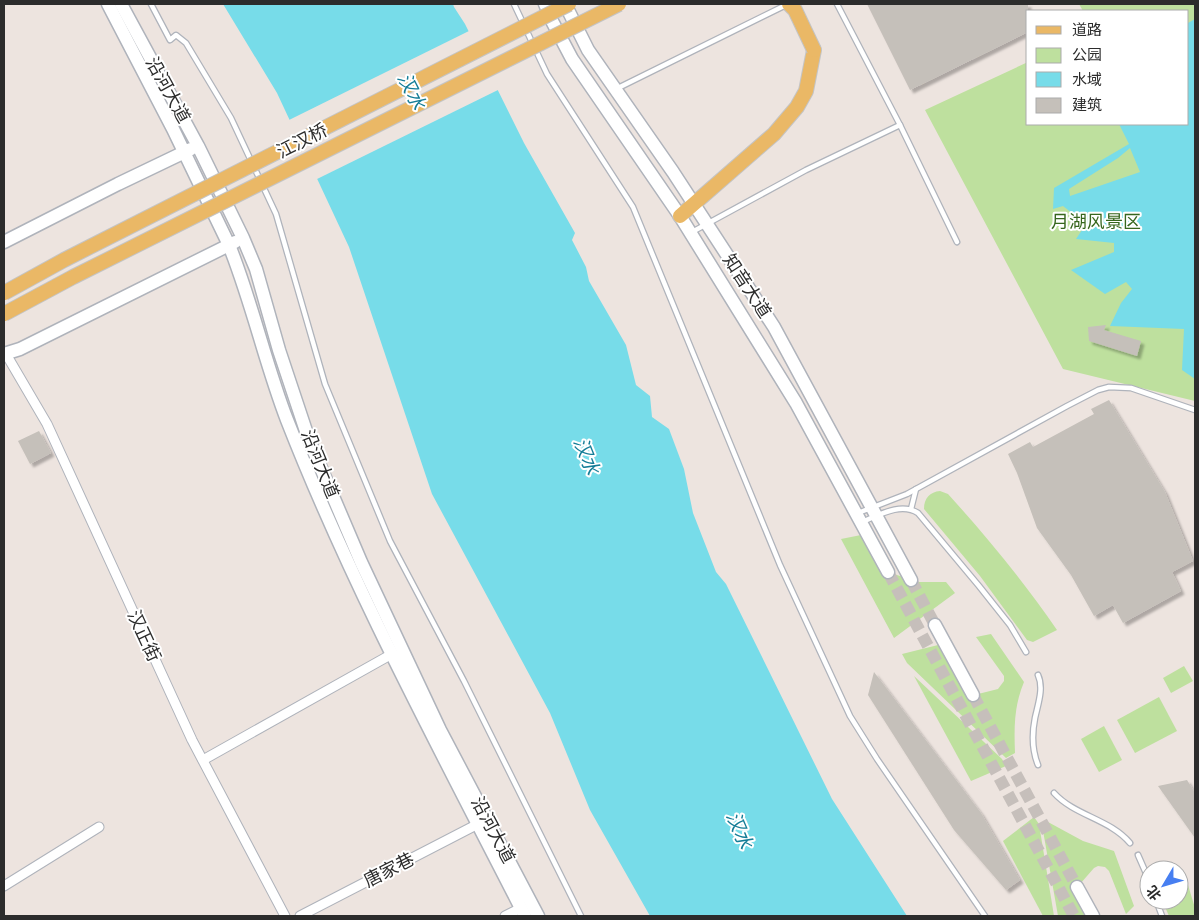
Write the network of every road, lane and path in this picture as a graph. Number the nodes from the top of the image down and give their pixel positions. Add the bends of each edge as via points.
1 (108, 4) edge
2 (121, 4) edge
3 (151, 4) edge
4 (514, 4) edge
5 (545, 4) edge
6 (565, 4) edge
7 (569, 4) edge
8 (619, 4) edge
9 (789, 4) edge
10 (801, 4) edge
11 (838, 4) edge
12 (814, 50) junction
13 (615, 90) junction
14 (900, 125) junction
15 (198, 146) junction
16 (184, 152) junction
17 (694, 204) junction
18 (680, 216) junction
19 (707, 224) junction
20 (691, 233) junction
21 (243, 238) junction
22 (4, 242) edge
23 (957, 242) dead end
24 (229, 245) junction
25 (4, 294) edge
26 (4, 314) edge
27 (5, 354) edge
28 (1195, 410) edge
29 (916, 489) junction
30 (912, 509) junction
31 (873, 512) junction
32 (859, 518) junction
33 (888, 572) tunnel mouth
34 (911, 580) tunnel mouth
35 (935, 624) tunnel mouth
36 (1026, 652) dead end
37 (392, 654) junction
38 (1038, 675) dead end
39 (974, 695) tunnel mouth
40 (203, 760) junction
41 (1038, 765) dead end
42 (1054, 793) dead end
43 (478, 824) junction
44 (99, 827) dead end
45 (1130, 843) dead end
46 (1138, 855) dead end
47 (1140, 860) edge
48 (4, 886) edge
49 (1077, 887) tunnel mouth
50 (523, 912) edge
51 (285, 916) edge
52 (300, 916) edge
53 (505, 916) edge
54 (538, 916) edge
55 (581, 916) edge
56 (985, 916) edge
57 (1093, 916) edge

1 - 16 main road, 沿河大道
2 - 15 main road, 沿河大道
3 - 55 lane via 170,40 176,35 186,42 231,118 276,214 325,384 390,541
4 - 56 lane via 547,74 632,207 780,565 850,716
5 - 18 main road, 知音大道 via 572,59
6 - 13 main road, 知音大道 via 588,50
7 - 25 main road, 江汉桥, bridge via 64,260
8 - 26 main road, 江汉桥, bridge
9 - 12 main road, bridge
9 - 13 lane
10 - 12 main road, bridge
11 - 14 lane
12 - 17 main road via 806,91 797,107 774,134
13 - 17 main road, 知音大道
14 - 19 lane via 806,170
14 - 23 lane
15 - 16 main road
15 - 21 main road, 沿河大道
16 - 22 main road
16 - 24 main road, 沿河大道
17 - 18 main road
17 - 19 main road, 知音大道
18 - 20 main road, 知音大道
19 - 20 lane
19 - 31 main road, 知音大道 via 774,327
20 - 32 main road, 知音大道 via 796,402
21 - 24 main road
21 - 54 main road, 沿河大道 via 256,269 309,440 361,562 440,730
24 - 27 main road
24 - 37 main road, 沿河大道 via 287,420
27 - 40 street, 汉正街 via 47,424
28 - 29 lane via 1131,388 1098,390
29 - 30 lane
29 - 31 lane
30 - 31 lane
30 - 36 lane via 979,586 1010,625
31 - 32 lane
31 - 32 lane
31 - 34 main road, 知音大道
32 - 33 main road, 知音大道
35 - 39 main road
37 - 40 street
37 - 43 main road, 沿河大道
38 - 41 lane via 1041,686 1033,735
40 - 51 street, 汉正街
42 - 45 lane via 1080,812 1119,831
43 - 50 main road, 沿河大道
43 - 52 street, 唐家巷
44 - 48 street
46 - 47 lane
49 - 57 main road
50 - 53 street

